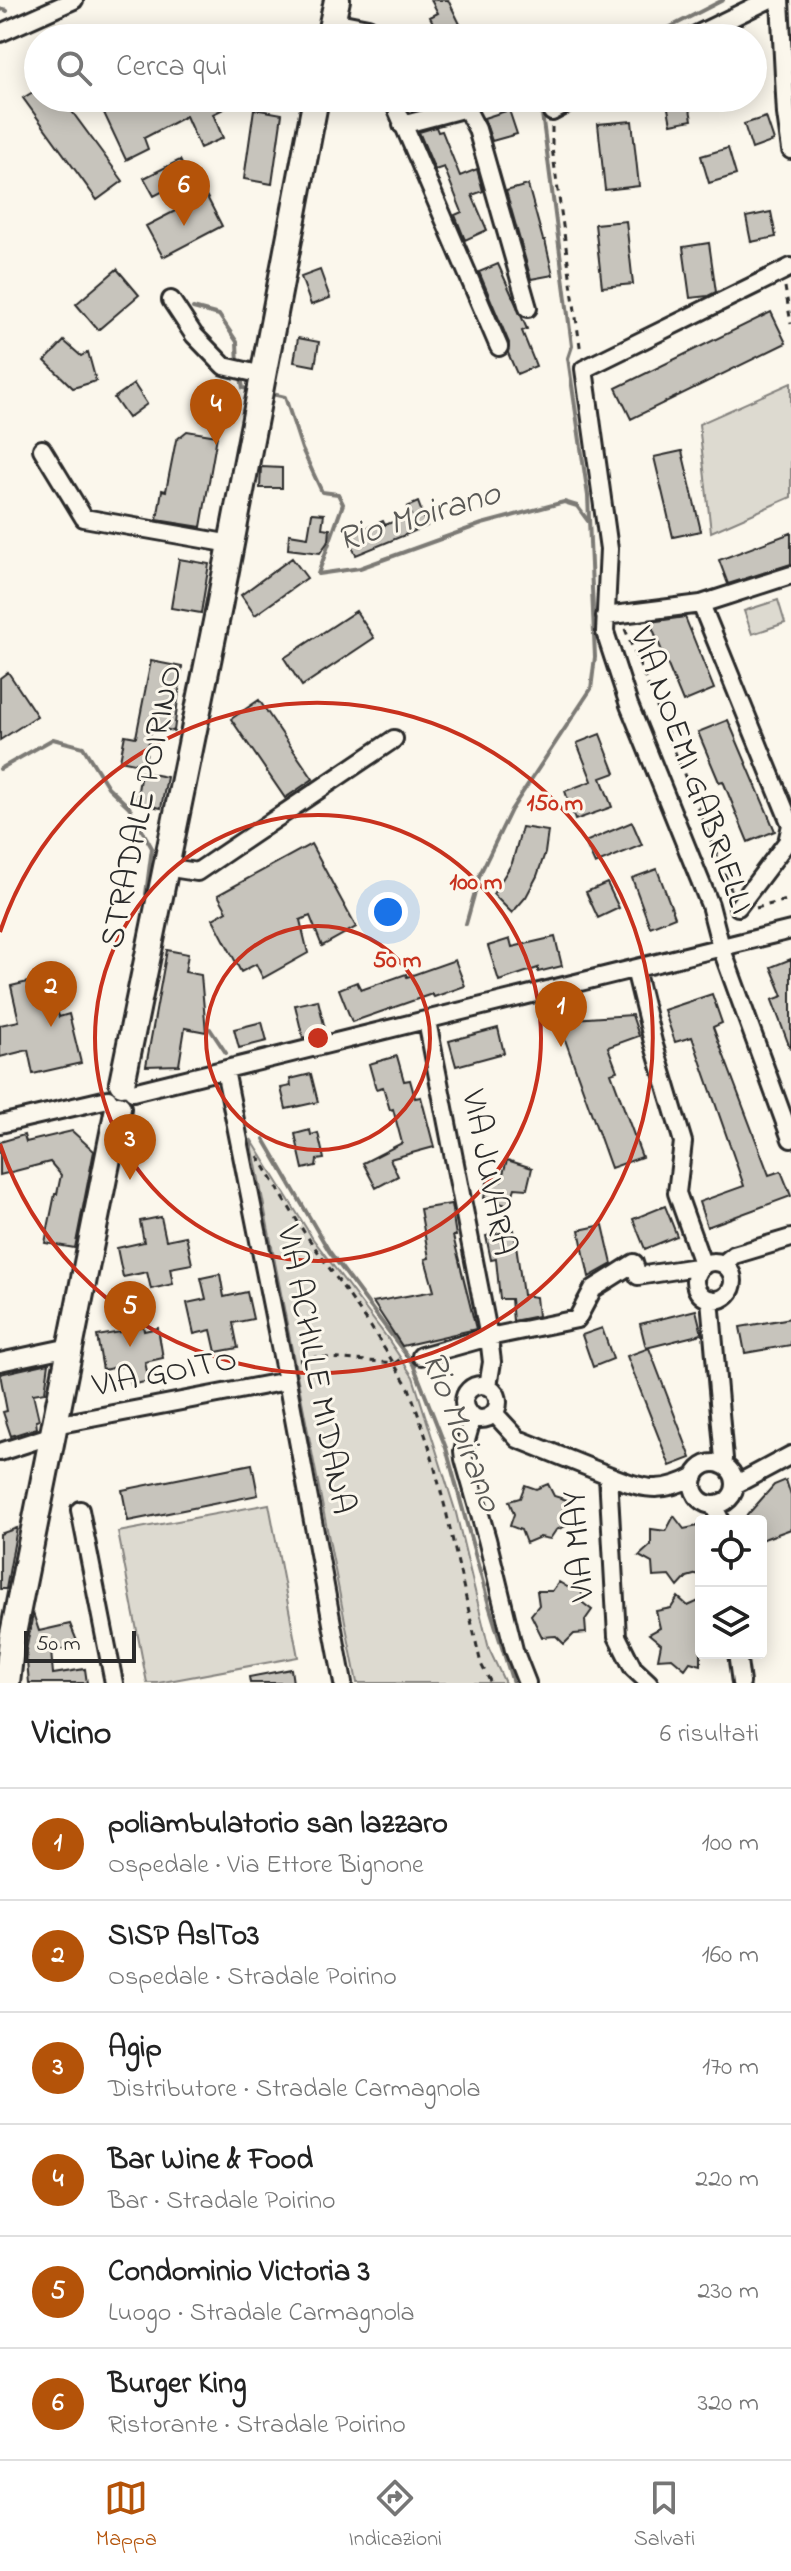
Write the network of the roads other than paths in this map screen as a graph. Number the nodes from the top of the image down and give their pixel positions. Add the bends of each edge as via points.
1 (74, 0) edge
2 (768, 0) edge
3 (780, 0) edge
4 (719, 24) edge
5 (0, 33) edge
6 (313, 112) edge
7 (397, 112) edge
8 (451, 112) edge
9 (468, 112) edge
10 (402, 125) junction
11 (791, 150) edge
12 (786, 269) edge
13 (171, 300) dead end
14 (528, 308) dead end
15 (499, 347) dead end
16 (258, 386) junction
17 (42, 449) dead end
18 (231, 544) junction
19 (791, 575) edge
20 (701, 604) junction
21 (612, 615) junction
22 (394, 739) dead end
23 (165, 867) junction
24 (738, 907) road end
25 (791, 930) edge
26 (721, 947) junction
27 (635, 969) junction
28 (427, 1021) junction
29 (225, 1070) junction
30 (120, 1096) junction
31 (0, 1124) edge
32 (791, 1139) edge
33 (791, 1238) edge
34 (723, 1264) junction
35 (703, 1266) junction
36 (710, 1299) junction
37 (489, 1337) junction
38 (70, 1347) junction
39 (417, 1353) road end
40 (0, 1362) edge
41 (287, 1381) junction
42 (488, 1386) junction
43 (494, 1413) junction
44 (473, 1416) junction
45 (54, 1430) junction
46 (0, 1452) edge
47 (791, 1455) edge
48 (722, 1465) junction
49 (608, 1475) junction
50 (690, 1483) junction
51 (733, 1492) junction
52 (713, 1505) junction
53 (80, 1510) dead end
54 (718, 1515) edge
55 (729, 1515) edge
56 (738, 1659) edge
57 (7, 1683) edge
58 (114, 1683) edge
59 (343, 1683) edge
60 (527, 1683) edge
61 (649, 1683) edge
62 (741, 1683) edge

1 - 5 street
2 - 4 street
3 - 11 street
6 - 16 main road, STRADALE POIRINO
7 - 10 street
8 - 10 street
9 - 14 street
10 - 15 street
12 - 21 street, VIA NOEMI GABRIELLI via 584,369 609,549
13 - 16 street via 224,366
16 - 18 main road, STRADALE POIRINO
17 - 18 street via 84,518
18 - 23 main road, STRADALE POIRINO
19 - 20 street
20 - 21 street
20 - 24 street via 791,825 787,842
21 - 26 street, VIA NOEMI GABRIELLI via 605,632 614,665 710,905
22 - 23 street via 197,872
23 - 30 main road, STRADALE POIRINO
25 - 26 street
26 - 27 street
26 - 32 street, VIA NOEMI GABRIELLI
27 - 28 street
27 - 35 street via 683,1142 677,1193
28 - 29 street
28 - 37 street, VIA JUVARA
29 - 30 street
29 - 41 street, VIA ACHILLE MIDANA
30 - 31 street
30 - 38 main road, STRADALE POIRINO
33 - 34 street via 734,1255
34 - 35 street
34 - 36 street via 732,1273 731,1291
35 - 36 street via 696,1282
35 - 37 street via 638,1276 634,1263 593,1289 577,1319
36 - 48 street
37 - 39 street
37 - 42 street, VIA JUVARA
38 - 40 street
38 - 45 main road, STRADALE POIRINO
41 - 45 street, VIA GOITO
41 - 59 street, VIA ACHILLE MIDANA
42 - 43 street via 498,1398
42 - 44 street via 467,1391 464,1402
43 - 44 street
43 - 49 street, VIA MAY via 518,1439
44 - 60 street via 464,1459
45 - 46 street, VIA GOITO
45 - 57 main road, STRADALE POIRINO
47 - 51 street
48 - 50 street via 709,1464
48 - 51 street via 732,1472
49 - 50 street via 642,1488
49 - 61 street, VIA MAY via 617,1636 633,1668
50 - 52 street via 700,1500
51 - 52 street
51 - 55 street
52 - 54 street
53 - 58 street
56 - 62 street

